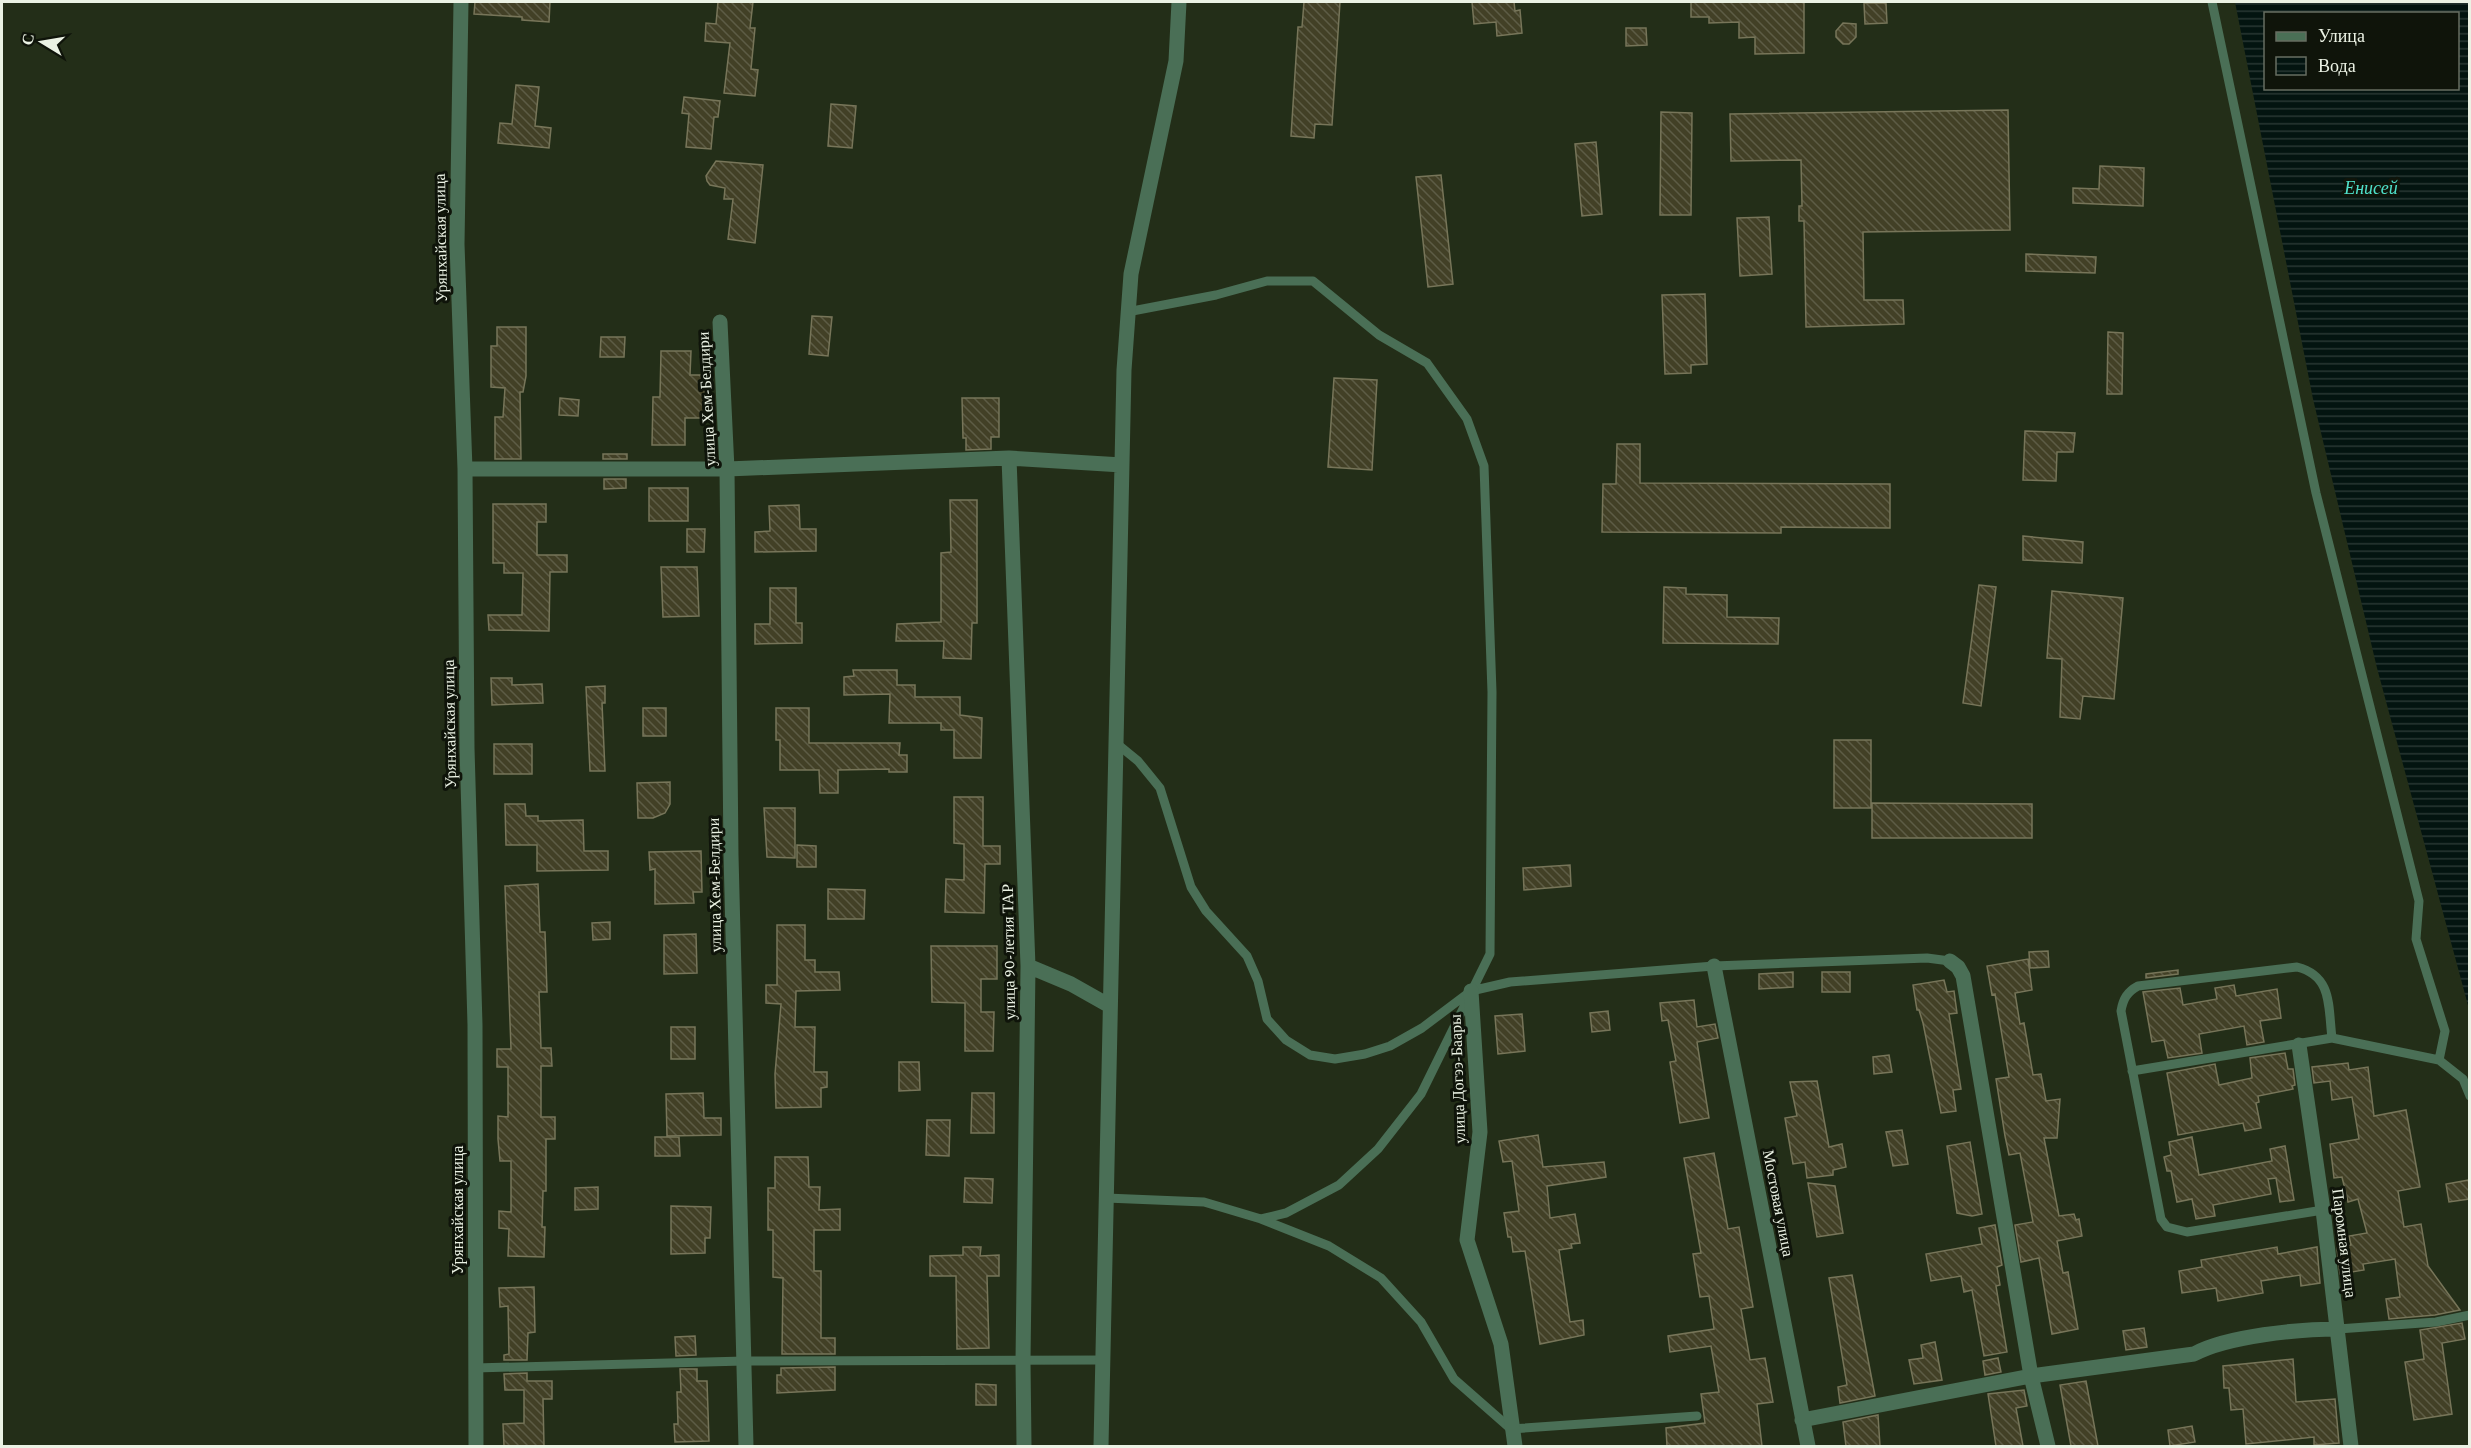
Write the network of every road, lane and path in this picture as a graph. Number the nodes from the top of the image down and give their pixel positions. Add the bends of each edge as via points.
1 (460, 2) edge
2 (1179, 2) edge
3 (2212, 2) edge
4 (1127, 312) junction
5 (720, 322) dead end
6 (1009, 458) junction
7 (1122, 465) junction
8 (727, 469) junction
9 (465, 470) junction
10 (1116, 743) junction
11 (1950, 961) joint
12 (1028, 966) junction
13 (1714, 966) junction
14 (1472, 991) junction
15 (1110, 1006) junction
16 (2332, 1038) junction
17 (2299, 1045) junction
18 (2439, 1060) junction
19 (2132, 1071) junction
20 (2469, 1096) edge
21 (1106, 1198) junction
22 (2323, 1210) junction
23 (1261, 1219) junction
24 (2469, 1315) edge
25 (2338, 1329) junction
26 (1103, 1360) junction
27 (744, 1361) junction
28 (1023, 1361) junction
29 (475, 1368) junction
30 (2031, 1376) junction
31 (1697, 1416) dead end
32 (1802, 1420) junction
33 (1511, 1429) junction
34 (476, 1446) edge
35 (746, 1446) edge
36 (1024, 1446) edge
37 (1101, 1446) edge
38 (1515, 1446) edge
39 (1808, 1446) edge
40 (2048, 1446) edge
41 (2351, 1446) edge

1 - 9 street, Урянхайская улица via 457,244
2 - 4 street via 1176,60 1131,274
3 - 18 lane via 2316,493 2420,901 2416,939 2445,1031
4 - 7 street
4 - 14 lane via 1267,281 1313,280 1379,335 1426,363 1467,419 1484,466 1492,692 1490,954
5 - 8 street, улица Хем-Белдири
6 - 7 street
6 - 8 street
6 - 12 street, улица 90-летия ТАР
7 - 10 street
8 - 9 street
8 - 27 street, улица Хем-Белдири via 731,855
9 - 29 street, Урянхайская улица via 467,748 475,1025
10 - 14 lane via 1138,761 1160,788 1191,887 1206,911 1247,956 1267,1019 1286,1040 1310,1055 1335,1059 1365,1054 1390,1046 1422,1028
10 - 15 street
11 - 13 lane via 1927,958
11 - 30 street via 1963,976
12 - 15 street
12 - 28 street, улица 90-летия ТАР
13 - 14 lane via 1510,982
13 - 32 street, Мостовая улица
14 - 23 lane via 1421,1094 1378,1149 1339,1185 1286,1213
14 - 33 street, улица Догээ-Баары via 1480,1132 1467,1240 1502,1344
15 - 21 street
16 - 17 lane
16 - 18 lane
16 - 19 lane via 2326,992 2322,980 2311,970 2297,967 2138,986 2129,991 2121,1011
17 - 19 lane
17 - 22 street, Паромная улица
18 - 20 lane via 2463,1079
19 - 22 lane via 2161,1219 2167,1227 2187,1232
21 - 23 lane via 1204,1202
21 - 26 street
22 - 25 street, Паромная улица
23 - 33 lane via 1329,1246 1381,1278 1421,1322 1454,1379
24 - 25 lane via 2436,1322
25 - 30 street via 2210,1345 2194,1354
25 - 41 street, Паромная улица
26 - 28 lane
26 - 37 street
27 - 28 lane
27 - 29 lane
27 - 35 street, улица Хем-Белдири
28 - 36 street, улица 90-летия ТАР
29 - 34 street, Урянхайская улица
30 - 32 street
30 - 40 street
31 - 33 lane
32 - 39 street, Мостовая улица
33 - 38 street, улица Догээ-Баары

